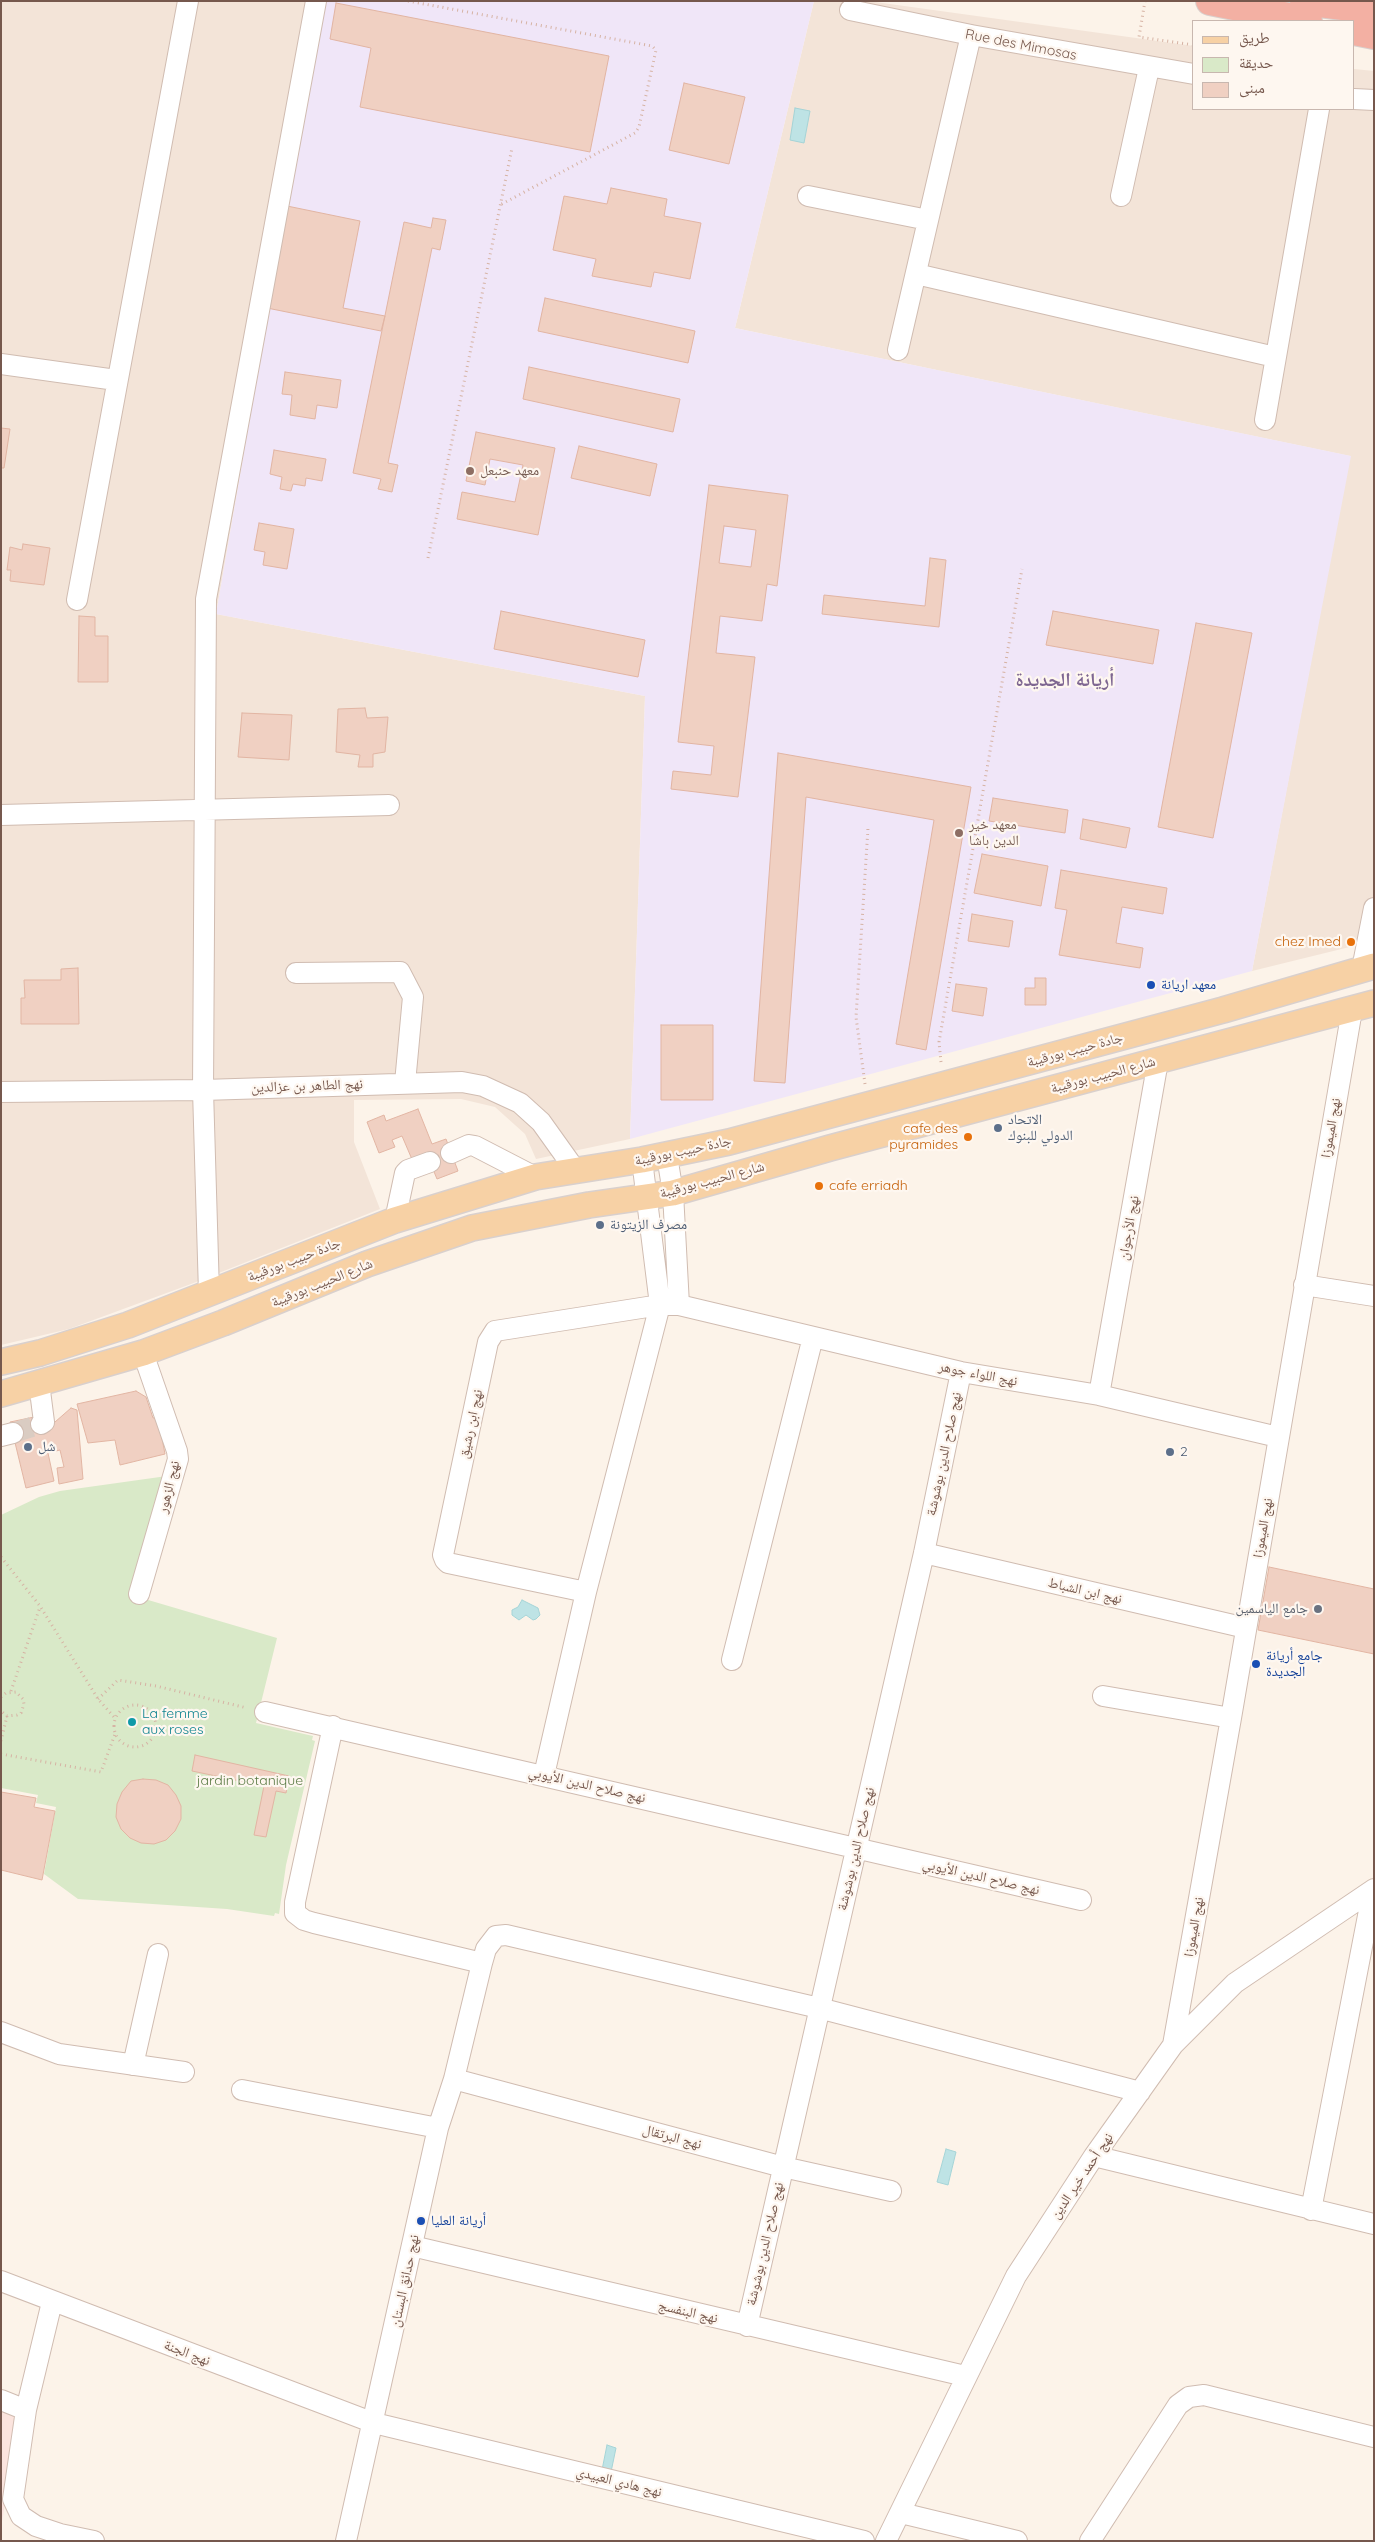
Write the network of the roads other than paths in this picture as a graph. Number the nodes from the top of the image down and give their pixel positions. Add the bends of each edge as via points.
1 (188, 1) edge
2 (316, 1) edge
3 (1210, 1) edge
4 (1304, 1) edge
5 (850, 10) dead end
6 (1374, 10) edge
7 (1303, 20) edge
8 (1355, 31) edge
9 (971, 35) junction
10 (1374, 35) edge
11 (1149, 68) junction
12 (1192, 74) edge
13 (1355, 99) edge
14 (1374, 100) edge
15 (1319, 110) edge
16 (808, 196) dead end
17 (1121, 196) dead end
18 (928, 220) junction
19 (916, 274) junction
20 (898, 350) dead end
21 (1275, 357) junction
22 (1, 364) edge
23 (116, 380) junction
24 (1265, 420) dead end
25 (77, 600) dead end
26 (389, 805) dead end
27 (204, 810) junction
28 (1, 815) edge
29 (1374, 908) edge
30 (1368, 967) edge
31 (296, 973) dead end
32 (1363, 1006) edge
33 (1158, 1060) junction
34 (405, 1084) junction
35 (203, 1090) junction
36 (1, 1092) edge
37 (451, 1153) dead end
38 (668, 1156) junction
39 (642, 1160) junction
40 (430, 1162) dead end
41 (576, 1171) junction
42 (535, 1177) junction
43 (672, 1194) junction
44 (647, 1196) junction
45 (395, 1220) junction
46 (1304, 1285) junction
47 (209, 1293) junction
48 (1374, 1296) edge
49 (670, 1305) junction
50 (812, 1337) junction
51 (143, 1353) junction
52 (1, 1362) edge
53 (961, 1372) junction
54 (39, 1383) junction
55 (1, 1394) edge
56 (1099, 1395) junction
57 (41, 1424) dead end
58 (1278, 1437) junction
59 (924, 1554) junction
60 (586, 1592) junction
61 (139, 1594) dead end
62 (1246, 1628) junction
63 (732, 1660) dead end
64 (1103, 1696) dead end
65 (265, 1712) road end
66 (1231, 1718) junction
67 (333, 1726) junction
68 (544, 1775) junction
69 (856, 1848) junction
70 (1373, 1890) edge
71 (1081, 1900) dead end
72 (158, 1954) dead end
73 (482, 1963) junction
74 (819, 2008) junction
75 (1, 2032) edge
76 (1173, 2045) junction
77 (133, 2065) junction
78 (184, 2072) dead end
79 (454, 2079) junction
80 (242, 2090) dead end
81 (1140, 2092) junction
82 (438, 2128) junction
83 (1094, 2156) junction
84 (783, 2167) junction
85 (891, 2191) dead end
86 (1311, 2210) junction
87 (1374, 2224) edge
88 (412, 2246) junction
89 (1, 2281) edge
90 (52, 2302) junction
91 (747, 2326) junction
92 (965, 2376) junction
93 (1, 2400) edge
94 (26, 2410) junction
95 (374, 2423) junction
96 (1374, 2437) edge
97 (901, 2513) junction
98 (94, 2541) edge
99 (346, 2541) edge
100 (864, 2541) edge
101 (886, 2541) edge
102 (1018, 2541) edge
103 (1090, 2541) edge

1 - 23 street
2 - 27 street via 206,599
3 - 7 highway
4 - 6 highway
5 - 9 street, Rue des Mimosas
8 - 10 highway
9 - 11 street, Rue des Mimosas
9 - 18 street
11 - 12 street, Rue des Mimosas
11 - 17 street
13 - 14 street
15 - 21 street
16 - 18 street
18 - 19 street
19 - 20 street
19 - 21 street
21 - 24 street
22 - 23 street
23 - 25 street
26 - 27 street
27 - 28 street
27 - 35 street
29 - 30 street
30 - 38 main road, جادة حبيب بورقيبة via 1223,1010 868,1106
31 - 34 street via 400,972 413,997
32 - 33 main road, شارع الحبيب بورقيبة
32 - 46 street, نهج الميموزا
33 - 43 main road, شارع الحبيب بورقيبة
33 - 56 street, نهج الأرجوان
34 - 35 street, نهج الطاهر بن عزالدين
34 - 41 street, نهج الطاهر بن عزالدين via 462,1082 503,1093 541,1122
35 - 36 street, نهج الطاهر بن عزالدين
35 - 47 street
37 - 42 street via 475,1146
38 - 39 main road, جادة حبيب بورقيبة
38 - 43 street
39 - 41 main road, جادة حبيب بورقيبة
39 - 44 street
40 - 45 street via 405,1174
41 - 42 main road, جادة حبيب بورقيبة
42 - 45 main road, جادة حبيب بورقيبة
43 - 44 main road, شارع الحبيب بورقيبة
43 - 49 street
44 - 49 street
44 - 51 main road, شارع الحبيب بورقيبة via 539,1214 454,1234 367,1264 223,1324
45 - 47 main road, جادة حبيب بورقيبة
46 - 48 street
46 - 58 street, نهج الميموزا
47 - 52 main road, جادة حبيب بورقيبة via 128,1325
49 - 50 street, نهج اللواء جوهر
49 - 60 street
49 - 60 street, نهج ابن رشيق via 495,1331 488,1342 443,1555 448,1563
50 - 53 street, نهج اللواء جوهر
50 - 63 street
51 - 54 main road, شارع الحبيب بورقيبة
51 - 61 street, نهج الزهور via 178,1451 178,1459
53 - 56 street, نهج اللواء جوهر
53 - 59 street, نهج صلاح الدين بوشوشة
54 - 55 main road, شارع الحبيب بورقيبة
54 - 57 street via 44,1422
56 - 58 street, نهج اللواء جوهر
58 - 62 street, نهج الميموزا
59 - 62 street, نهج ابن الشباط
59 - 69 street, نهج صلاح الدين بوشوشة
60 - 68 street
62 - 66 street, نهج الميموزا
64 - 66 street
65 - 67 street, نهج صلاح الدين الأيوبي
66 - 76 street, نهج الميموزا
67 - 68 street, نهج صلاح الدين الأيوبي
67 - 73 street via 294,1902 295,1913 314,1923
68 - 69 street, نهج صلاح الدين الأيوبي
69 - 71 street, نهج صلاح الدين الأيوبي
69 - 74 street, نهج صلاح الدين بوشوشة
70 - 76 street, نهج أحمد خير الدين via 1235,1983
70 - 86 street
72 - 77 street
73 - 74 street, نهج حدائق البستان via 491,1941 496,1936 506,1935
73 - 79 street, نهج حدائق البستان
74 - 81 street, نهج حدائق البستان
74 - 84 street, نهج صلاح الدين بوشوشة
75 - 77 street via 59,2054
76 - 81 street, نهج أحمد خير الدين
77 - 78 street
79 - 82 street, نهج حدائق البستان
79 - 84 street, نهج البرتقال
80 - 82 street
81 - 83 street, نهج أحمد خير الدين
82 - 88 street, نهج حدائق البستان
83 - 86 street
83 - 92 street, نهج أحمد خير الدين via 1016,2276
84 - 85 street, نهج البرتقال
84 - 91 street, نهج صلاح الدين بوشوشة
86 - 87 street
88 - 91 street, نهج البنفسج
88 - 95 street, نهج حدائق البستان
89 - 90 street, نهج الجنة
90 - 94 street
90 - 95 street, نهج الجنة
91 - 92 street, نهج البنفسج
92 - 97 street, نهج أحمد خير الدين
93 - 94 street
94 - 98 street via 13,2499 21,2516 36,2526
95 - 99 street, نهج حدائق البستان
95 - 100 street, نهج هادي العبيدي
96 - 103 street via 1204,2395 1189,2397 1178,2405
97 - 101 street, نهج أحمد خير الدين
97 - 102 street

